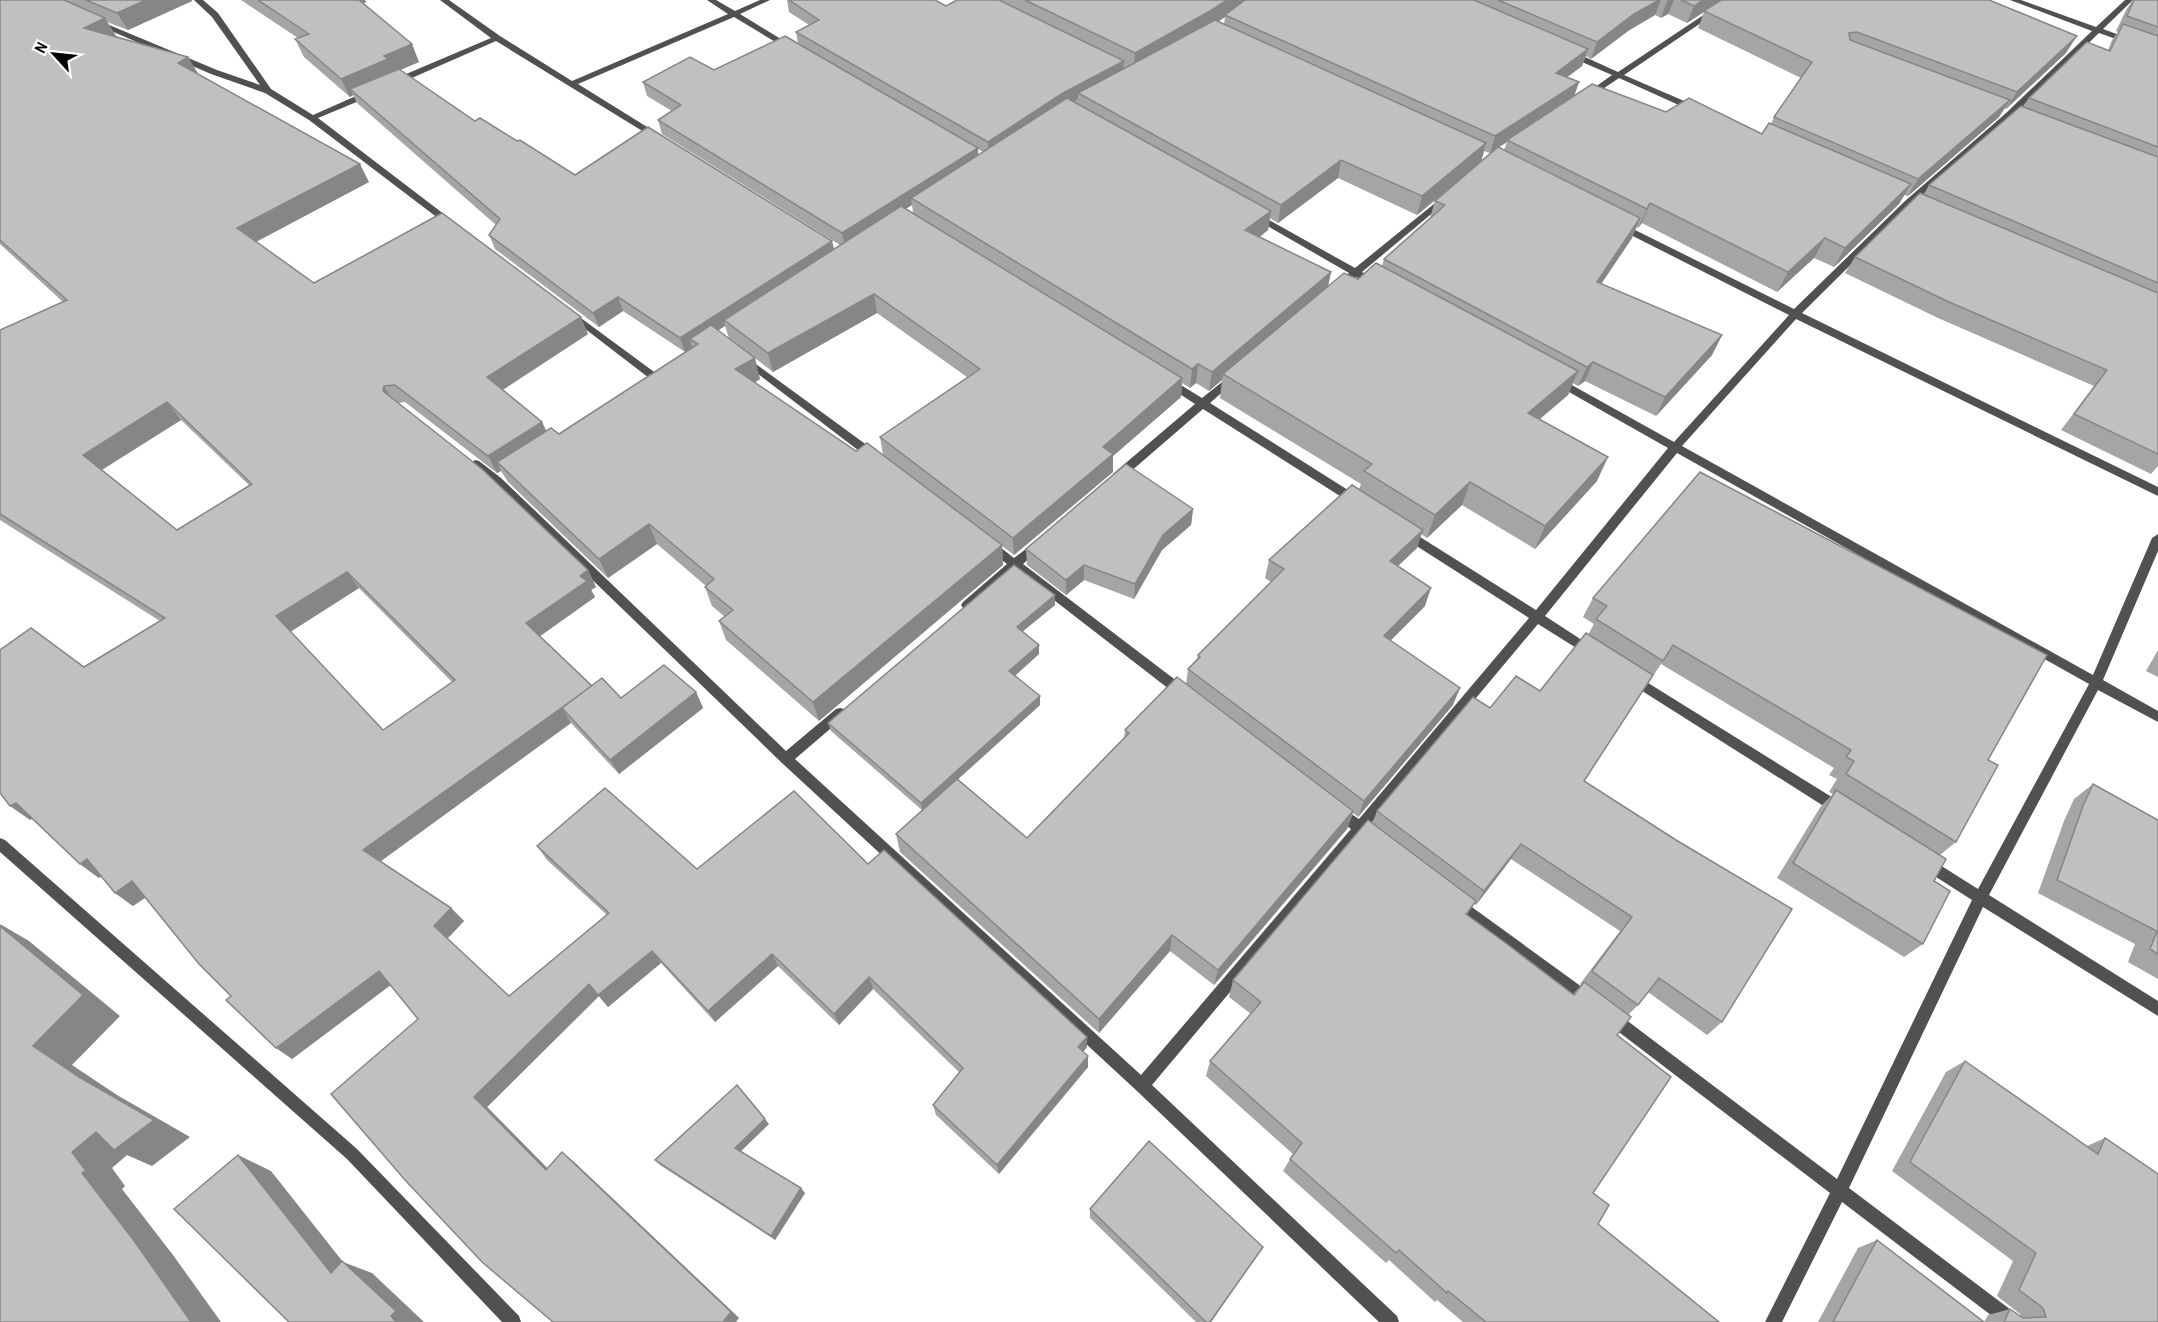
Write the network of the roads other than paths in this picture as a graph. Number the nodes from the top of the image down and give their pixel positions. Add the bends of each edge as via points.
1 (198, 0) edge
2 (444, 0) edge
3 (711, 0) edge
4 (766, 0) edge
5 (1731, 0) edge
6 (2014, 0) edge
7 (2129, 0) edge
8 (734, 14) junction
9 (86, 18) edge
10 (2096, 30) junction
11 (497, 38) junction
12 (1556, 48) edge
13 (795, 50) edge
14 (2158, 52) edge
15 (1619, 75) junction
16 (572, 84) junction
17 (388, 85) edge
18 (377, 90) edge
19 (268, 91) junction
20 (1580, 101) edge
21 (1705, 113) edge
22 (312, 118) junction
23 (663, 141) edge
24 (1455, 190) edge
25 (1243, 209) edge
26 (1606, 219) edge
27 (461, 231) edge
28 (1356, 273) junction
29 (1338, 288) edge
30 (1387, 289) edge
31 (564, 308) edge
32 (1795, 314) junction
33 (736, 352) edge
34 (1153, 372) edge
35 (1239, 372) edge
36 (1542, 374) edge
37 (647, 385) edge
38 (1203, 403) junction
39 (1676, 446) junction
40 (462, 454) edge
41 (885, 465) edge
42 (1114, 480) edge
43 (2158, 492) edge
44 (1370, 510) edge
45 (1390, 523) edge
46 (1051, 533) edge
47 (978, 536) edge
48 (2158, 537) edge
49 (1015, 564) junction
50 (962, 609) edge
51 (1537, 618) junction
52 (1597, 656) edge
53 (1617, 668) edge
54 (2096, 682) junction
55 (1192, 699) edge
56 (848, 707) edge
57 (2158, 717) edge
58 (786, 759) junction
59 (1331, 807) edge
60 (1849, 815) edge
61 (1359, 828) junction
62 (0, 844) edge
63 (1388, 849) edge
64 (1919, 860) edge
65 (1444, 892) edge
66 (1980, 898) junction
67 (2158, 1009) edge
68 (1142, 1086) junction
69 (1840, 1190) junction
70 (513, 1322) edge
71 (1391, 1322) edge
72 (1773, 1322) edge
73 (2013, 1322) edge

1 - 19 street via 216,15
2 - 11 street
3 - 8 street
4 - 8 street
5 - 15 street
6 - 10 street
7 - 10 street
8 - 13 street
8 - 16 street
9 - 19 street
10 - 14 street
10 - 32 street via 2008,116 1908,203
11 - 16 street
11 - 17 street
12 - 15 street
15 - 20 street
15 - 21 street
16 - 23 street
18 - 22 street
19 - 22 street
22 - 27 street
24 - 28 street
25 - 28 street
26 - 32 street
28 - 29 street
28 - 30 street
31 - 37 street via 662,376
32 - 39 street
32 - 43 street
33 - 41 street
34 - 38 street
35 - 38 street
36 - 39 street
38 - 42 street
38 - 44 street
39 - 51 street
39 - 54 street
40 - 58 street via 502,478
45 - 51 street
46 - 49 street
47 - 49 street
48 - 54 street
49 - 50 street
49 - 55 street
51 - 52 street
51 - 61 street
53 - 60 street
54 - 57 street
54 - 66 street
56 - 58 street
58 - 68 street
59 - 61 street
61 - 63 street
61 - 68 street
62 - 70 street via 352,1154
64 - 66 street
65 - 69 street
66 - 67 street
66 - 69 street
68 - 71 street
69 - 72 street
69 - 73 street

